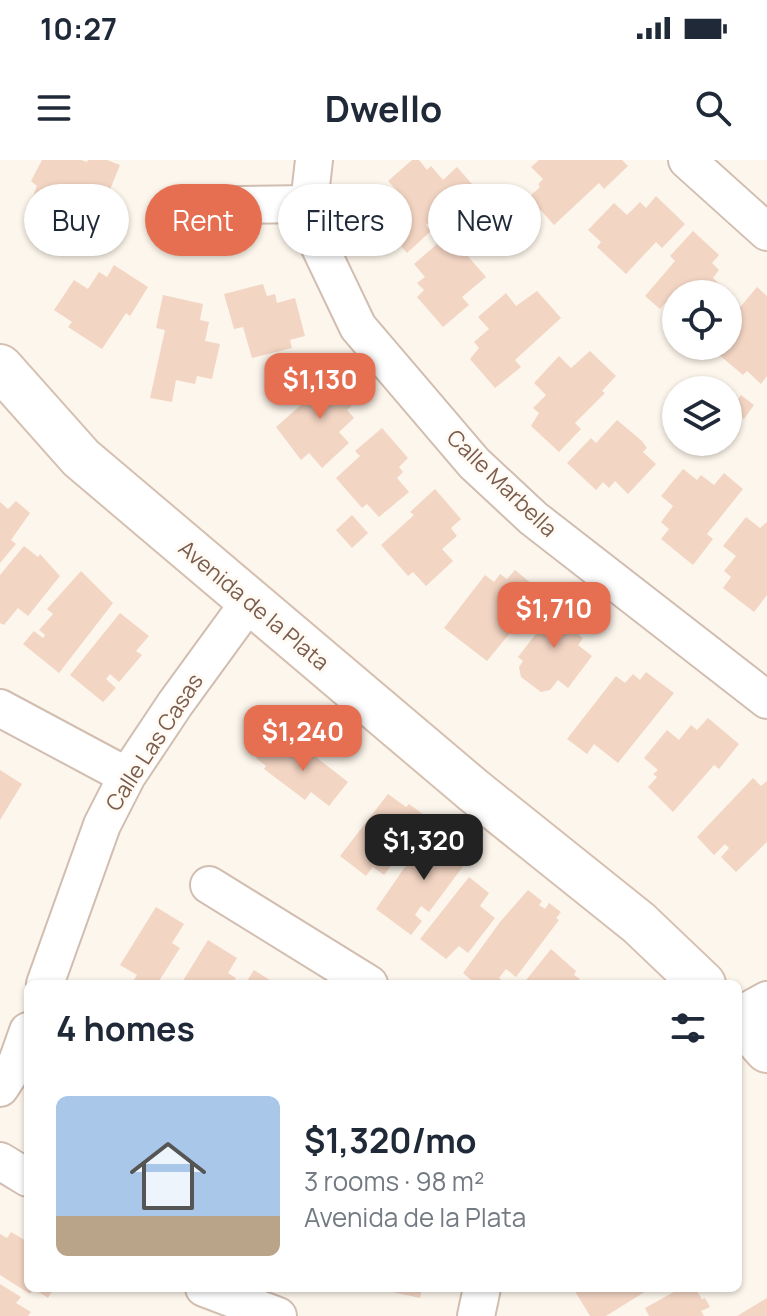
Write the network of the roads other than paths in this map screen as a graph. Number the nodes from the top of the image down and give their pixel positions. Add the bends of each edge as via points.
1 (314, 160) edge
2 (687, 160) edge
3 (311, 184) edge
4 (767, 232) edge
5 (324, 256) edge
6 (0, 367) edge
7 (250, 601) junction
8 (767, 700) edge
9 (0, 708) edge
10 (127, 776) junction
11 (209, 885) dead end
12 (46, 980) edge
13 (363, 980) edge
14 (699, 980) edge
15 (767, 1000) edge
16 (742, 1015) edge
17 (742, 1022) edge
18 (24, 1042) edge
19 (767, 1050) edge
20 (0, 1088) edge
21 (0, 1161) edge
22 (24, 1176) edge
23 (214, 1292) edge
24 (481, 1292) edge
25 (268, 1314) edge
26 (476, 1316) edge

1 - 3 street, Calle Marbella
2 - 4 street
5 - 8 street, Calle Marbella via 358,327 474,463 533,518
6 - 7 street, Avenida de la Plata via 81,458
7 - 10 street, Calle Las Casas
7 - 14 street, Avenida de la Plata via 639,923
9 - 10 street
10 - 12 street, Calle Las Casas via 102,825
11 - 13 street
15 - 16 street
17 - 19 street
18 - 20 street
21 - 22 street
23 - 25 street
24 - 26 street

